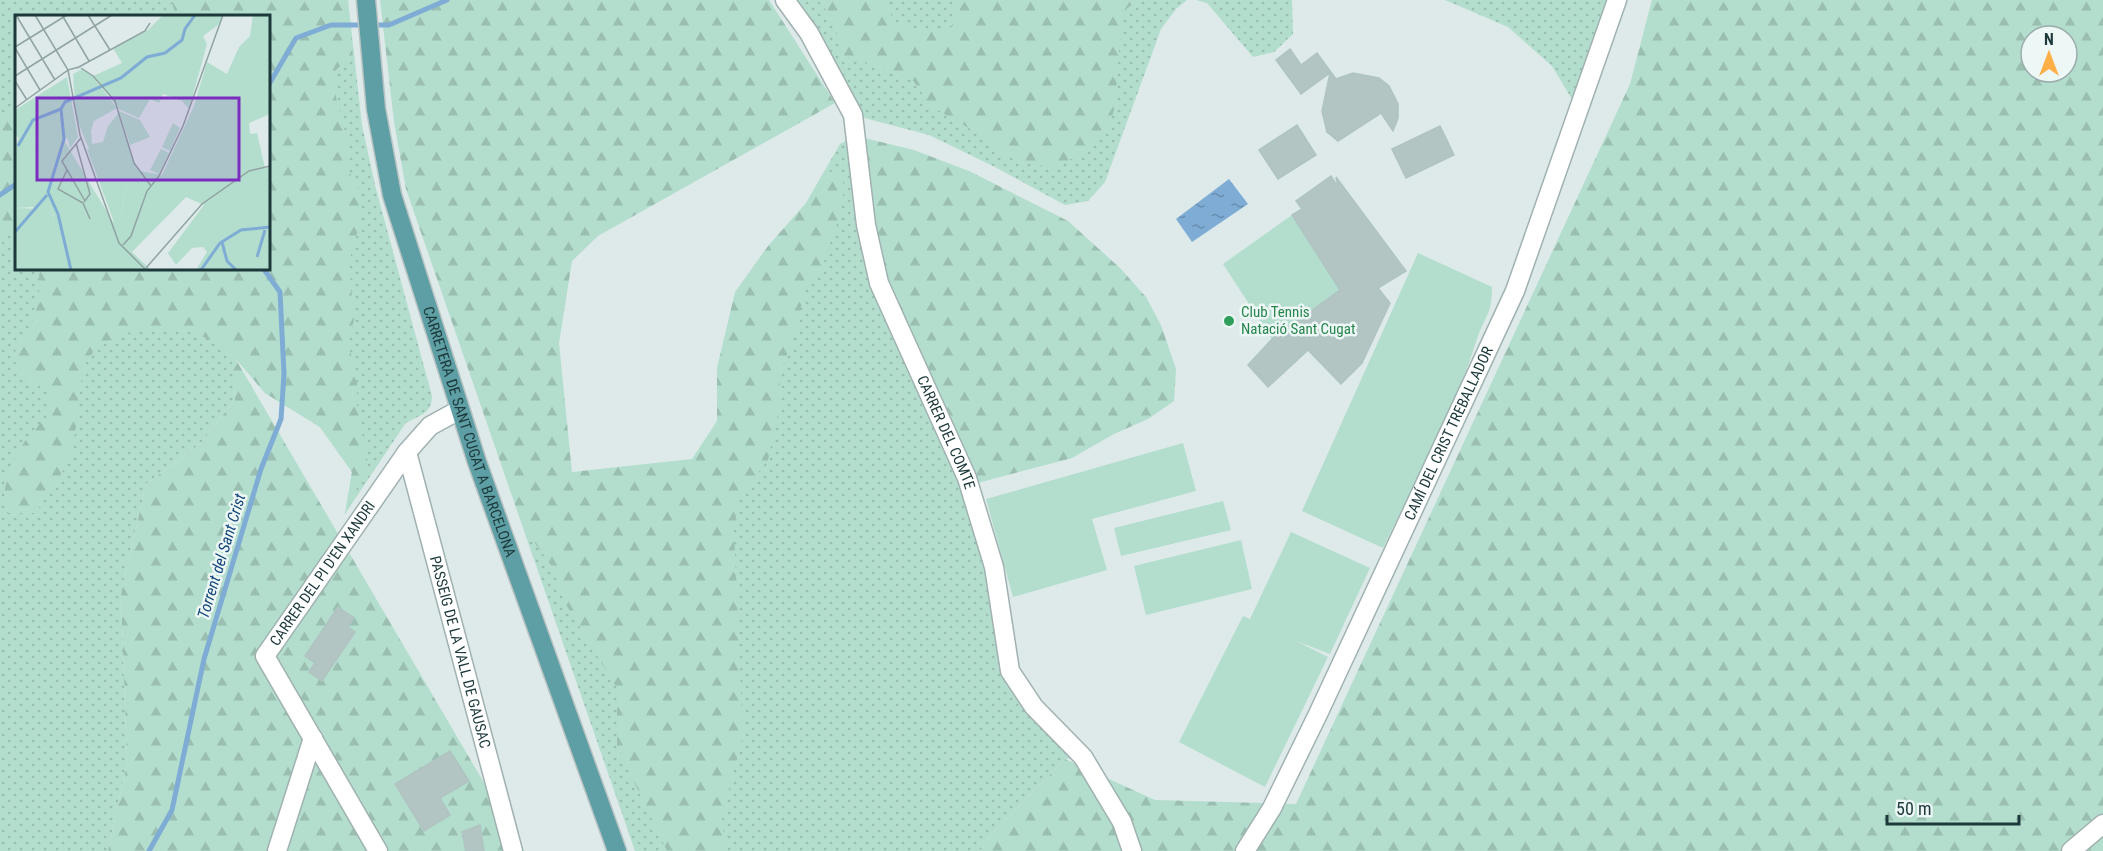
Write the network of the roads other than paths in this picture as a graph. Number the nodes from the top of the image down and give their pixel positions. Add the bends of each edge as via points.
1 (366, 0) edge
2 (785, 0) edge
3 (1617, 0) edge
4 (459, 410) junction
5 (407, 452) junction
6 (313, 738) junction
7 (2103, 824) edge
8 (277, 851) edge
9 (378, 851) edge
10 (513, 851) edge
11 (617, 851) edge
12 (1132, 851) edge
13 (1245, 851) edge
14 (2071, 851) edge

1 - 4 main road, CARRETERA DE SANT CUGAT A BARCELONA via 372,77 387,174
2 - 12 street, CARRER DEL COMTE via 809,33 853,115 866,225 879,283 967,478 994,567 1010,671 1034,707 1083,757 1122,822
3 - 13 street, CAMÍ DEL CRIST TREBALLADOR via 1515,291 1318,714 1272,808
4 - 5 street, CARRER DEL PI D'EN XANDRI via 430,426
4 - 11 main road, CARRETERA DE SANT CUGAT A BARCELONA
5 - 6 street, CARRER DEL PI D'EN XANDRI via 266,656
5 - 10 street, PASSEIG DE LA VALL DE GAUSAC
6 - 8 street
6 - 9 street, CARRER DEL PI D'EN XANDRI
7 - 14 street

